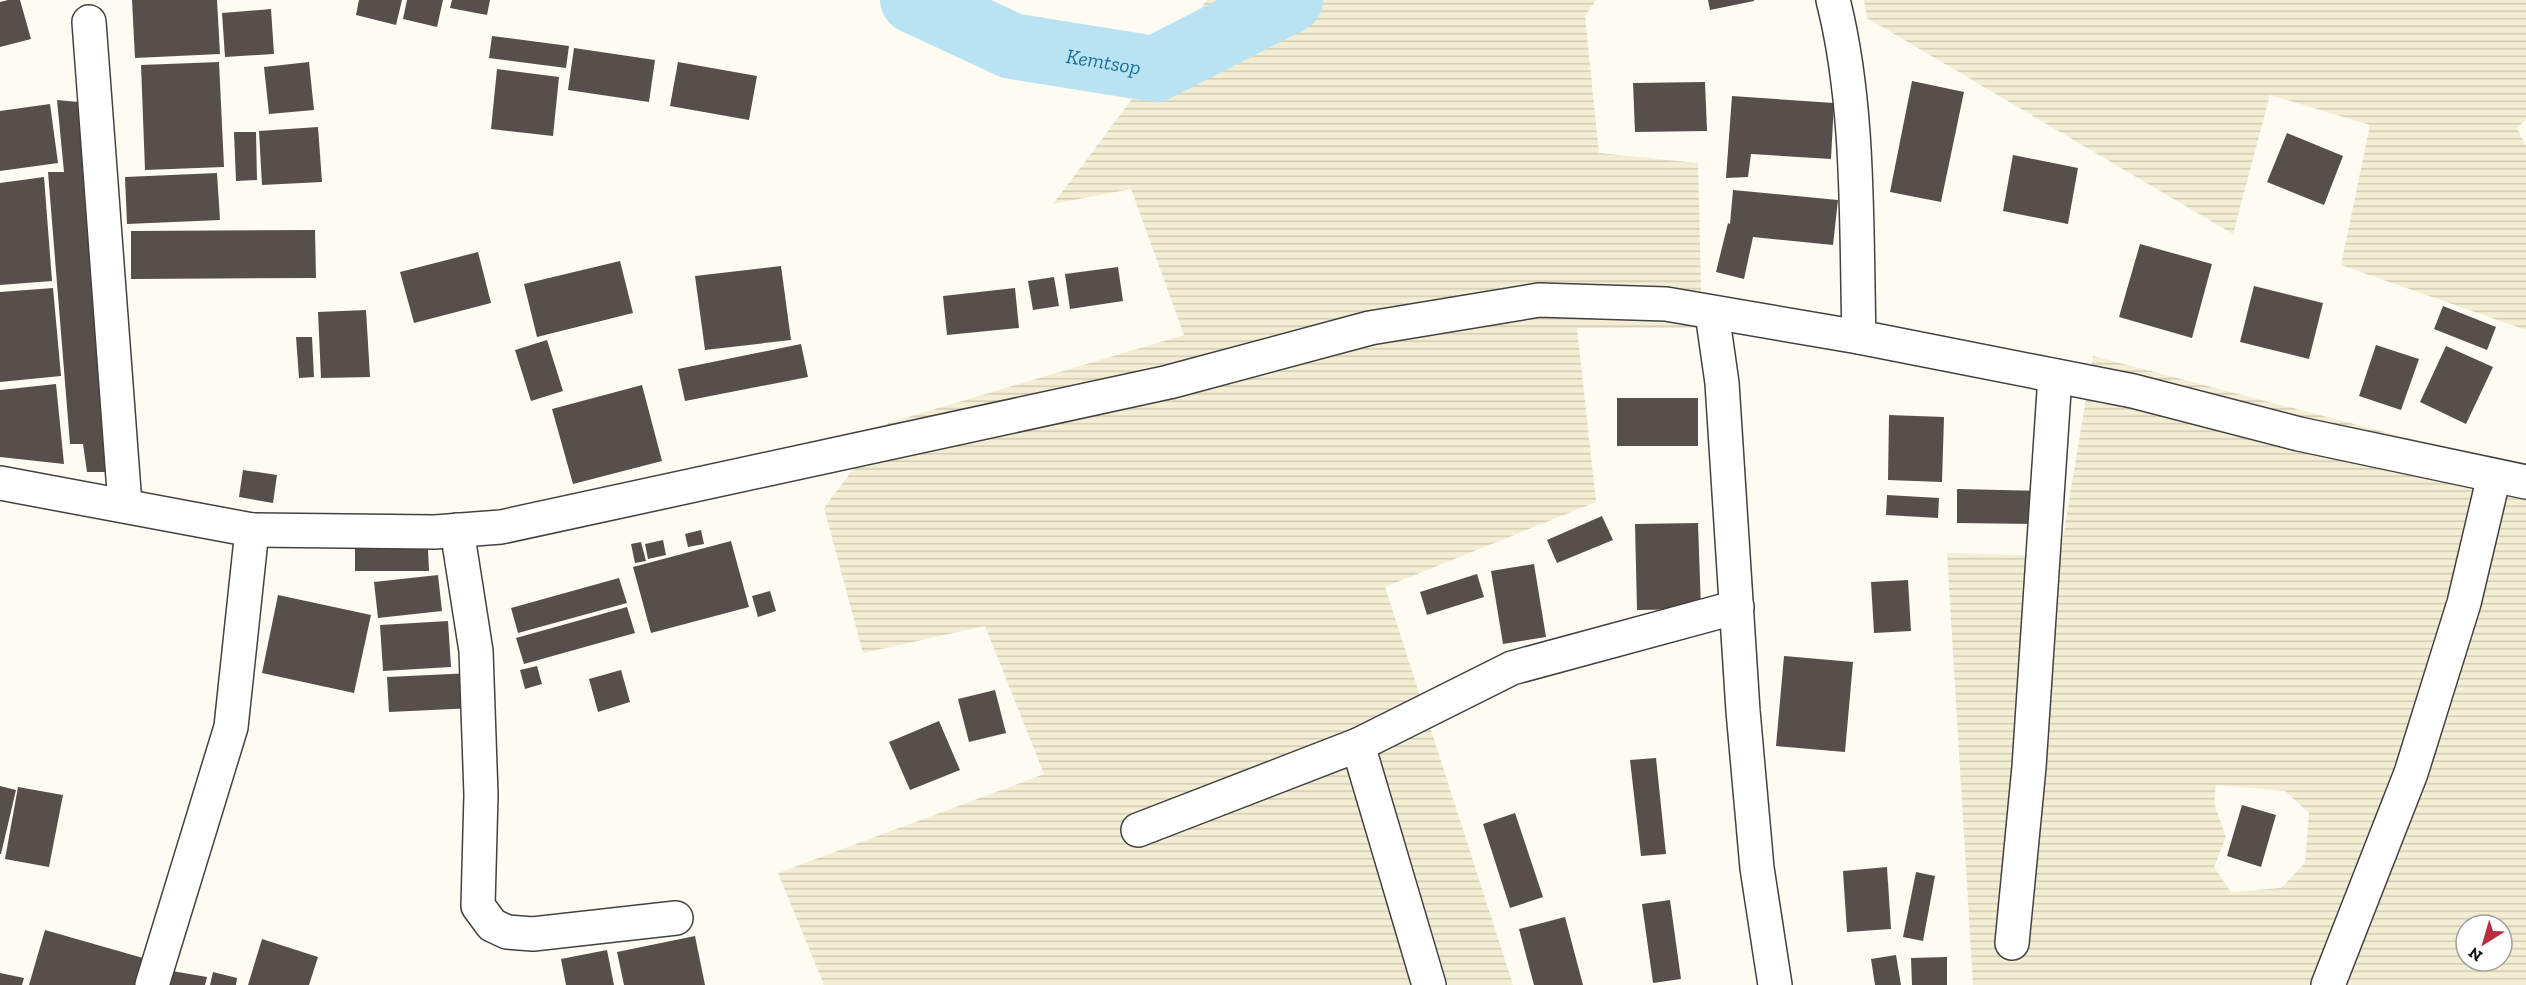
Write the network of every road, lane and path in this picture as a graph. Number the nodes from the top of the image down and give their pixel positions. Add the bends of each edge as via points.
1 (1833, 0) edge
2 (89, 22) dead end
3 (1712, 313) junction
4 (1859, 338) junction
5 (2055, 376) junction
6 (2494, 476) junction
7 (2526, 482) edge
8 (0, 483) edge
9 (125, 505) junction
10 (252, 530) junction
11 (457, 530) junction
12 (1737, 607) junction
13 (1358, 746) junction
14 (1138, 830) dead end
15 (676, 918) dead end
16 (2013, 943) dead end
17 (152, 985) edge
18 (1429, 985) edge
19 (1775, 985) edge
20 (2328, 985) edge

1 - 4 street via 1844,41 1852,123
2 - 9 street
3 - 4 street
3 - 11 street via 1666,304 1539,300 1370,328 1169,382 913,439 501,527
3 - 12 street via 1722,383
4 - 5 street
5 - 6 street
5 - 16 street
6 - 7 street
6 - 20 street via 2464,603 2411,773
8 - 9 street
9 - 10 street
10 - 11 street
10 - 17 street via 231,727
11 - 15 street via 476,651 482,795 478,906 492,925 507,933 533,934
12 - 13 street via 1512,668
12 - 19 street via 1757,868
13 - 14 street
13 - 18 street

